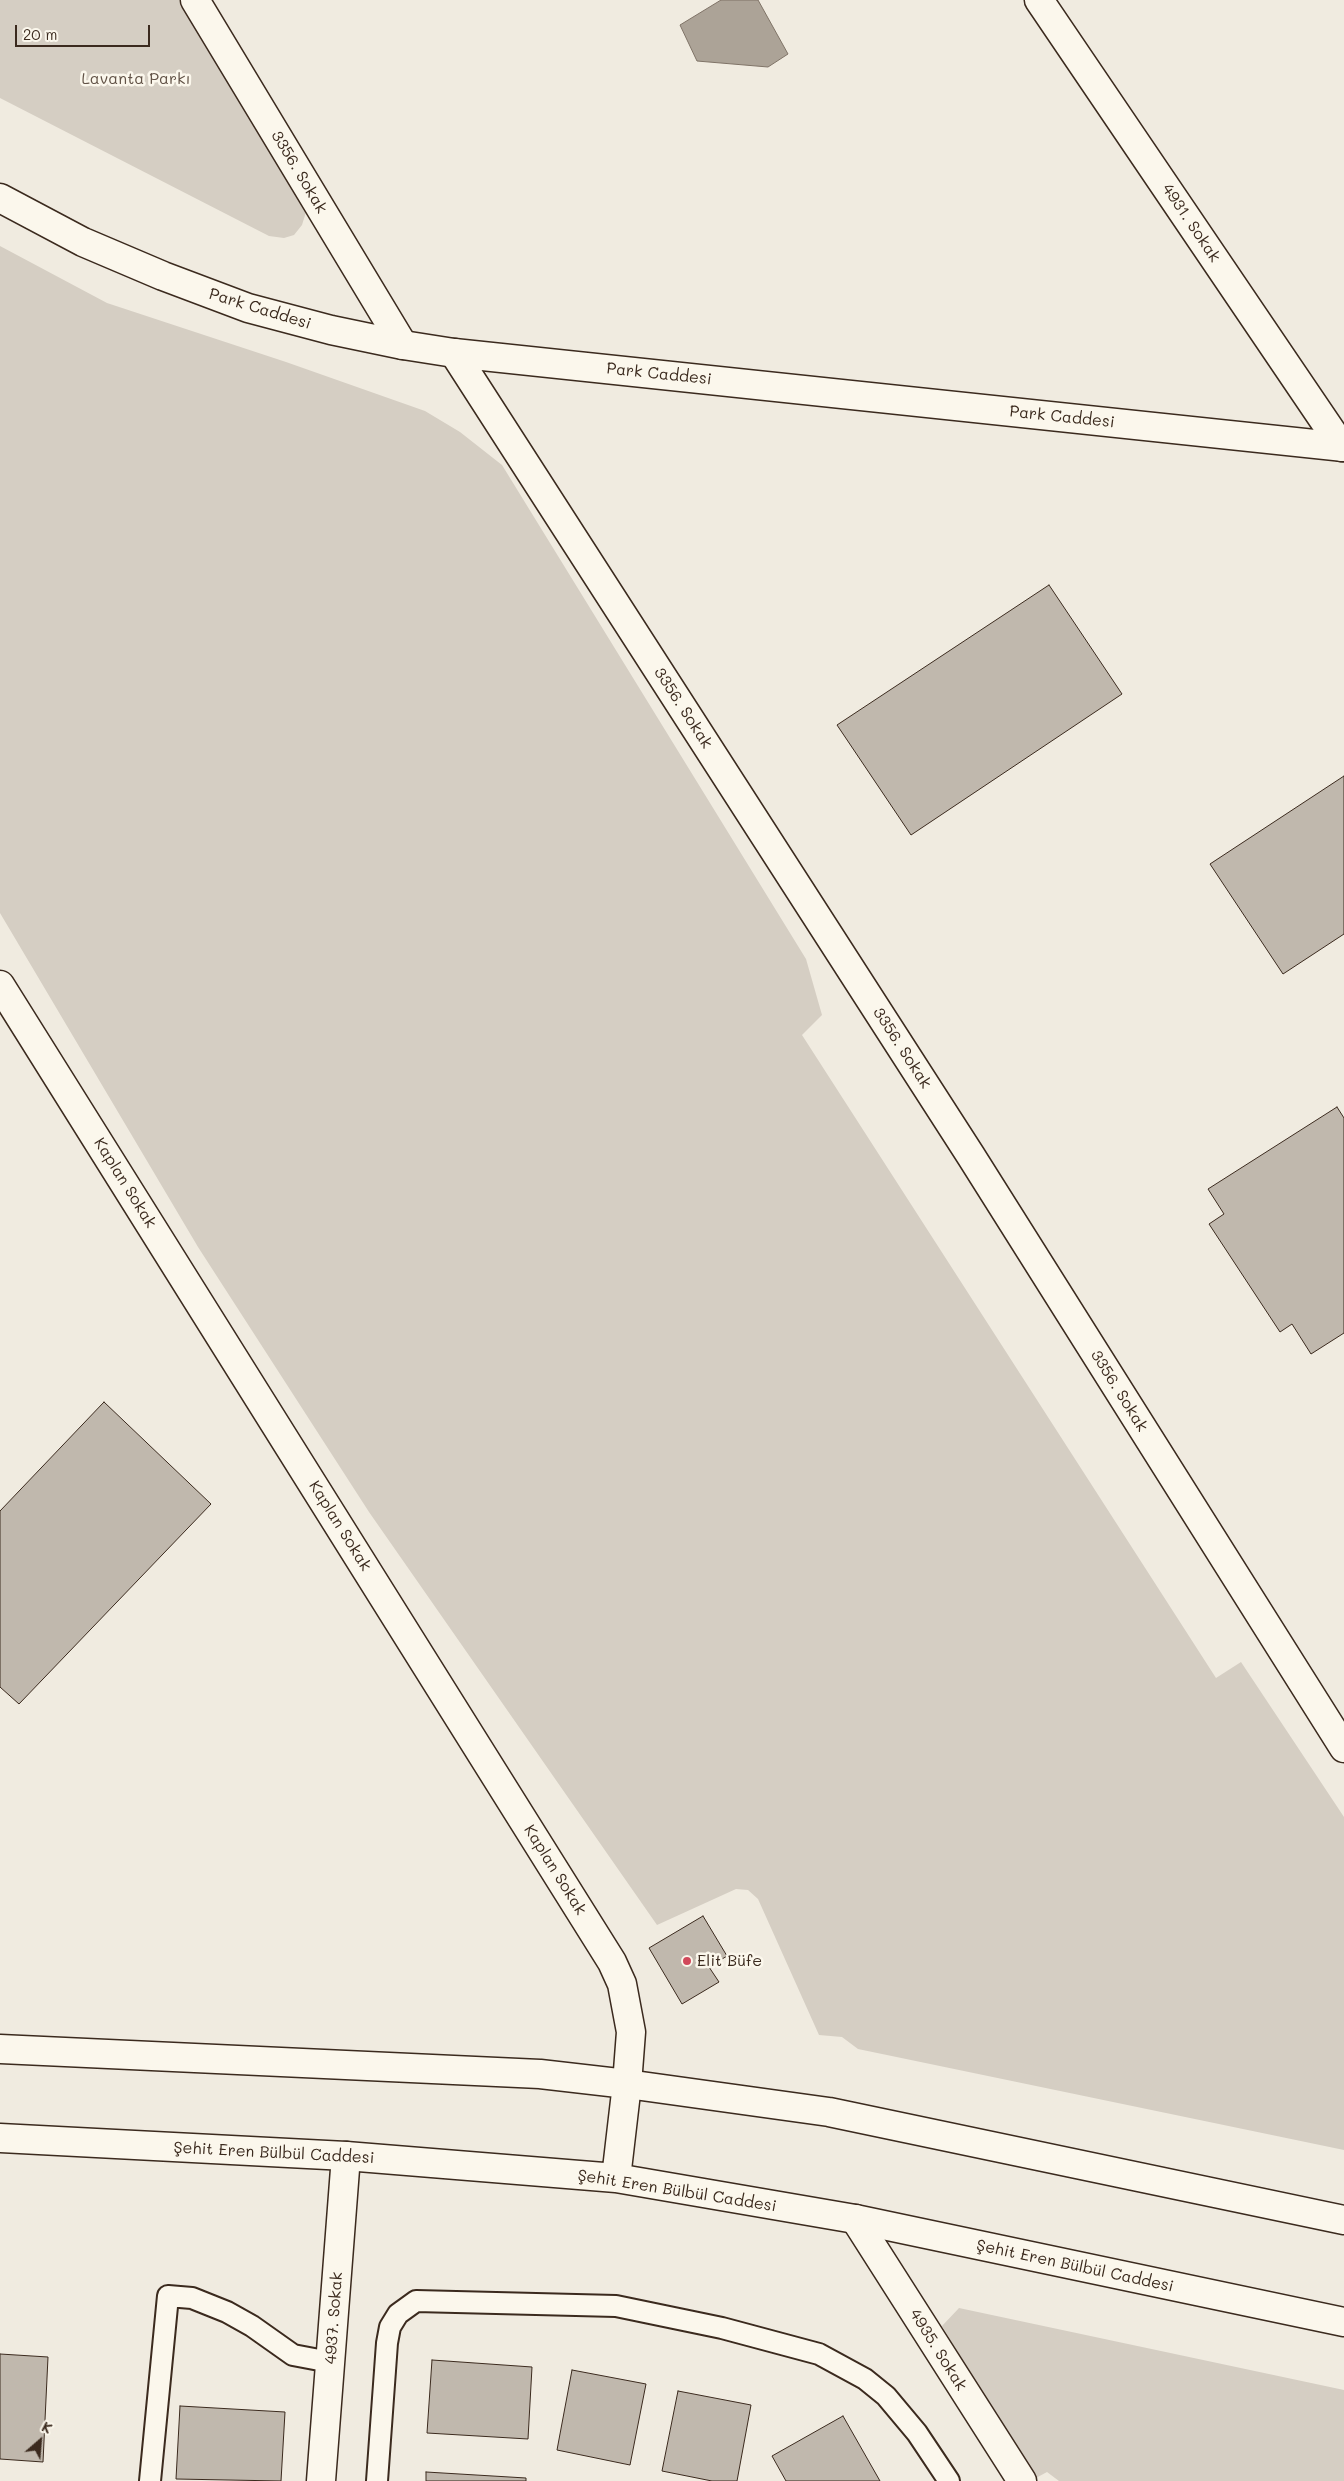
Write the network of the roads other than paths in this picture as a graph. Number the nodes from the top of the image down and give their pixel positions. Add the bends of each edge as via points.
1 (195, 0) edge
2 (1039, 0) edge
3 (0, 198) edge
4 (403, 345) junction
5 (454, 353) junction
6 (1343, 447) edge
7 (0, 985) edge
8 (1344, 1748) edge
9 (0, 2049) edge
10 (627, 2084) junction
11 (0, 2138) edge
12 (346, 2156) junction
13 (616, 2178) junction
14 (855, 2219) junction
15 (1344, 2220) edge
16 (1344, 2322) edge
17 (330, 2362) junction
18 (150, 2481) edge
19 (321, 2481) edge
20 (377, 2481) edge
21 (949, 2481) edge
22 (1022, 2481) edge

1 - 4 street, 3356. Sokak
2 - 6 street, 4931. Sokak
3 - 4 street, Park Caddesi via 83,242 248,308
4 - 5 street, Park Caddesi
5 - 6 street, Park Caddesi
5 - 8 street, 3356. Sokak via 971,1156
7 - 10 street, Kaplan Sokak via 612,1962 622,1984 631,2032
9 - 10 street via 540,2074
10 - 13 street, Kaplan Sokak
10 - 15 street via 829,2112
11 - 12 street, Şehit Eren Bülbül Caddesi
12 - 13 street, Şehit Eren Bülbül Caddesi
12 - 17 street, 4937. Sokak
13 - 14 street, Şehit Eren Bülbül Caddesi
14 - 16 street, Şehit Eren Bülbül Caddesi
14 - 22 street, 4935. Sokak
17 - 18 lane via 293,2355 227,2312 192,2298 168,2296
17 - 19 street, 4937. Sokak
20 - 21 lane via 390,2327 398,2314 416,2301 616,2306 722,2328 819,2354 865,2379 886,2396

